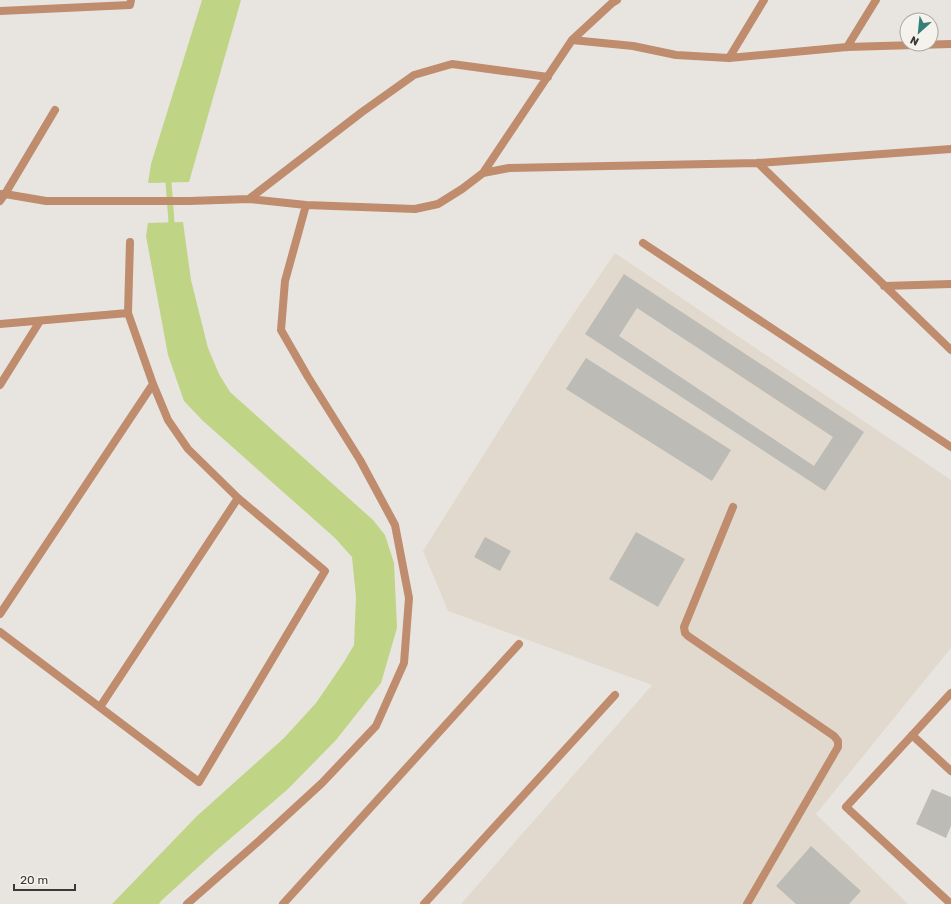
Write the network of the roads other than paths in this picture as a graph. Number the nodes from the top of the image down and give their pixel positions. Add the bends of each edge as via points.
1 (131, 0) edge
2 (617, 0) edge
3 (764, 0) edge
4 (876, 0) edge
5 (0, 11) edge
6 (572, 40) junction
7 (951, 44) edge
8 (847, 47) junction
9 (729, 58) junction
10 (548, 77) junction
11 (55, 110) dead end
12 (951, 149) edge
13 (758, 163) junction
14 (483, 173) junction
15 (2, 196) edge
16 (249, 199) junction
17 (306, 205) junction
18 (130, 242) dead end
19 (643, 243) dead end
20 (951, 284) edge
21 (884, 286) junction
22 (128, 313) junction
23 (40, 321) junction
24 (0, 324) edge
25 (951, 350) edge
26 (153, 384) junction
27 (0, 385) edge
28 (951, 447) edge
29 (238, 498) junction
30 (733, 507) dead end
31 (0, 614) edge
32 (0, 632) edge
33 (519, 644) dead end
34 (951, 693) edge
35 (615, 695) dead end
36 (100, 707) junction
37 (912, 735) junction
38 (951, 771) edge
39 (187, 904) edge
40 (283, 904) edge
41 (424, 904) edge
42 (747, 904) edge
43 (951, 904) edge

1 - 5 street via 130,5
2 - 6 street
3 - 9 street
4 - 8 street
6 - 9 street via 633,46 676,55
6 - 10 street
7 - 8 street
8 - 9 street
10 - 14 street
10 - 16 street via 452,64 414,75
11 - 15 street
12 - 13 street
13 - 14 street via 508,168
13 - 21 street
14 - 17 street via 462,190 438,204 414,209
15 - 16 street via 46,201
16 - 17 street
17 - 39 street via 285,281 281,330 360,460 395,525 409,598 404,664 376,726 322,783
18 - 22 street
19 - 28 street
20 - 21 street
21 - 25 street
22 - 23 street
22 - 26 street
23 - 24 street
23 - 27 street
26 - 29 street via 168,420 188,449
26 - 31 street
29 - 36 street
29 - 36 street via 325,571 199,782
30 - 42 street via 684,627 685,633 838,741 838,747
32 - 36 street
33 - 40 street
34 - 37 street
35 - 41 street
37 - 38 street
37 - 43 street via 846,807

